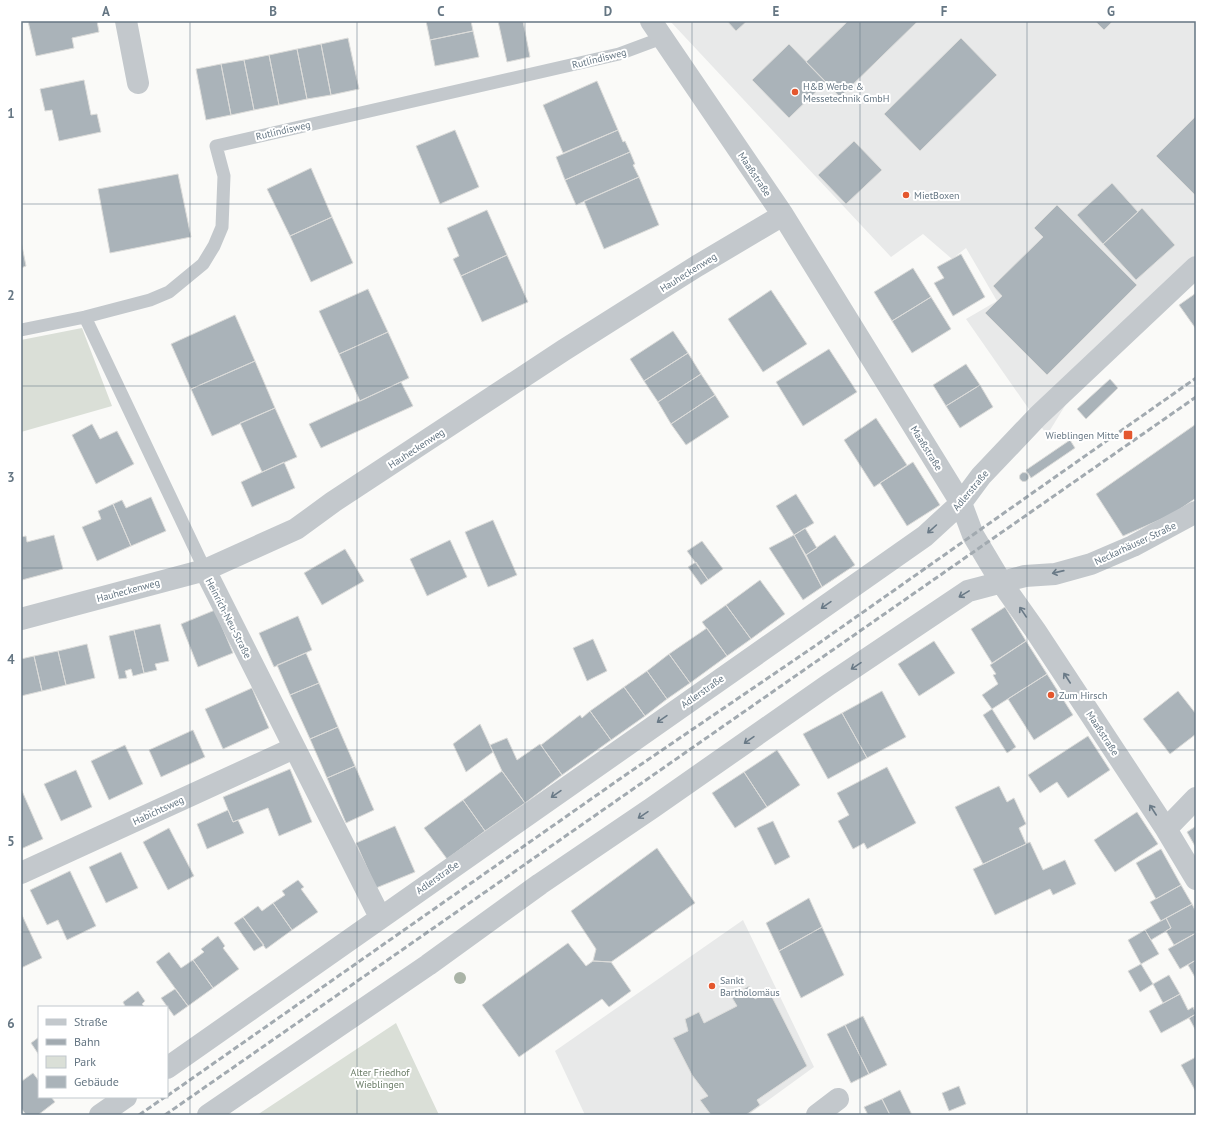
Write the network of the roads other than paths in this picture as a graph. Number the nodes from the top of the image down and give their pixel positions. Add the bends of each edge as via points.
1 (126, 21) edge
2 (657, 29) edge
3 (138, 84) dead end
4 (783, 215) junction
5 (1196, 267) edge
6 (85, 317) junction
7 (21, 330) edge
8 (961, 503) junction
9 (1196, 512) edge
10 (204, 570) junction
11 (1006, 588) junction
12 (21, 619) edge
13 (294, 748) junction
14 (1196, 798) edge
15 (1166, 829) junction
16 (21, 873) edge
17 (1196, 879) edge
18 (380, 917) junction
19 (168, 1067) edge
20 (125, 1098) edge
21 (838, 1099) dead end
22 (100, 1115) edge
23 (208, 1115) edge
24 (817, 1115) edge

1 - 3 street
2 - 4 street, Maaßstraße
2 - 6 lane, Rutlindisweg via 619,54 216,146 224,176 222,227 202,264 169,292 150,300
4 - 8 street, Maaßstraße
4 - 10 street, Hauheckenweg via 571,346 296,529
5 - 8 street, Adlerstraße via 1038,416 981,476
6 - 7 lane, Rutlindisweg
6 - 10 lane, Heinrich-Neu-Straße
8 - 11 street, Maaßstraße via 973,535
8 -> 18 street, Adlerstraße via 925,536
9 -> 11 street, Neckarhäuser Straße via 1133,546 1091,564 1055,574 1025,576
10 - 12 street, Hauheckenweg
10 - 13 street, Heinrich-Neu-Straße
15 -> 11 street, Maaßstraße
11 -> 23 street via 968,591 828,684 428,965
13 - 16 street, Habichtsweg
13 - 18 street, Heinrich-Neu-Straße
14 - 15 street
15 - 17 street, Maaßstraße
18 - 19 street, Adlerstraße
20 - 22 street
21 - 24 street

